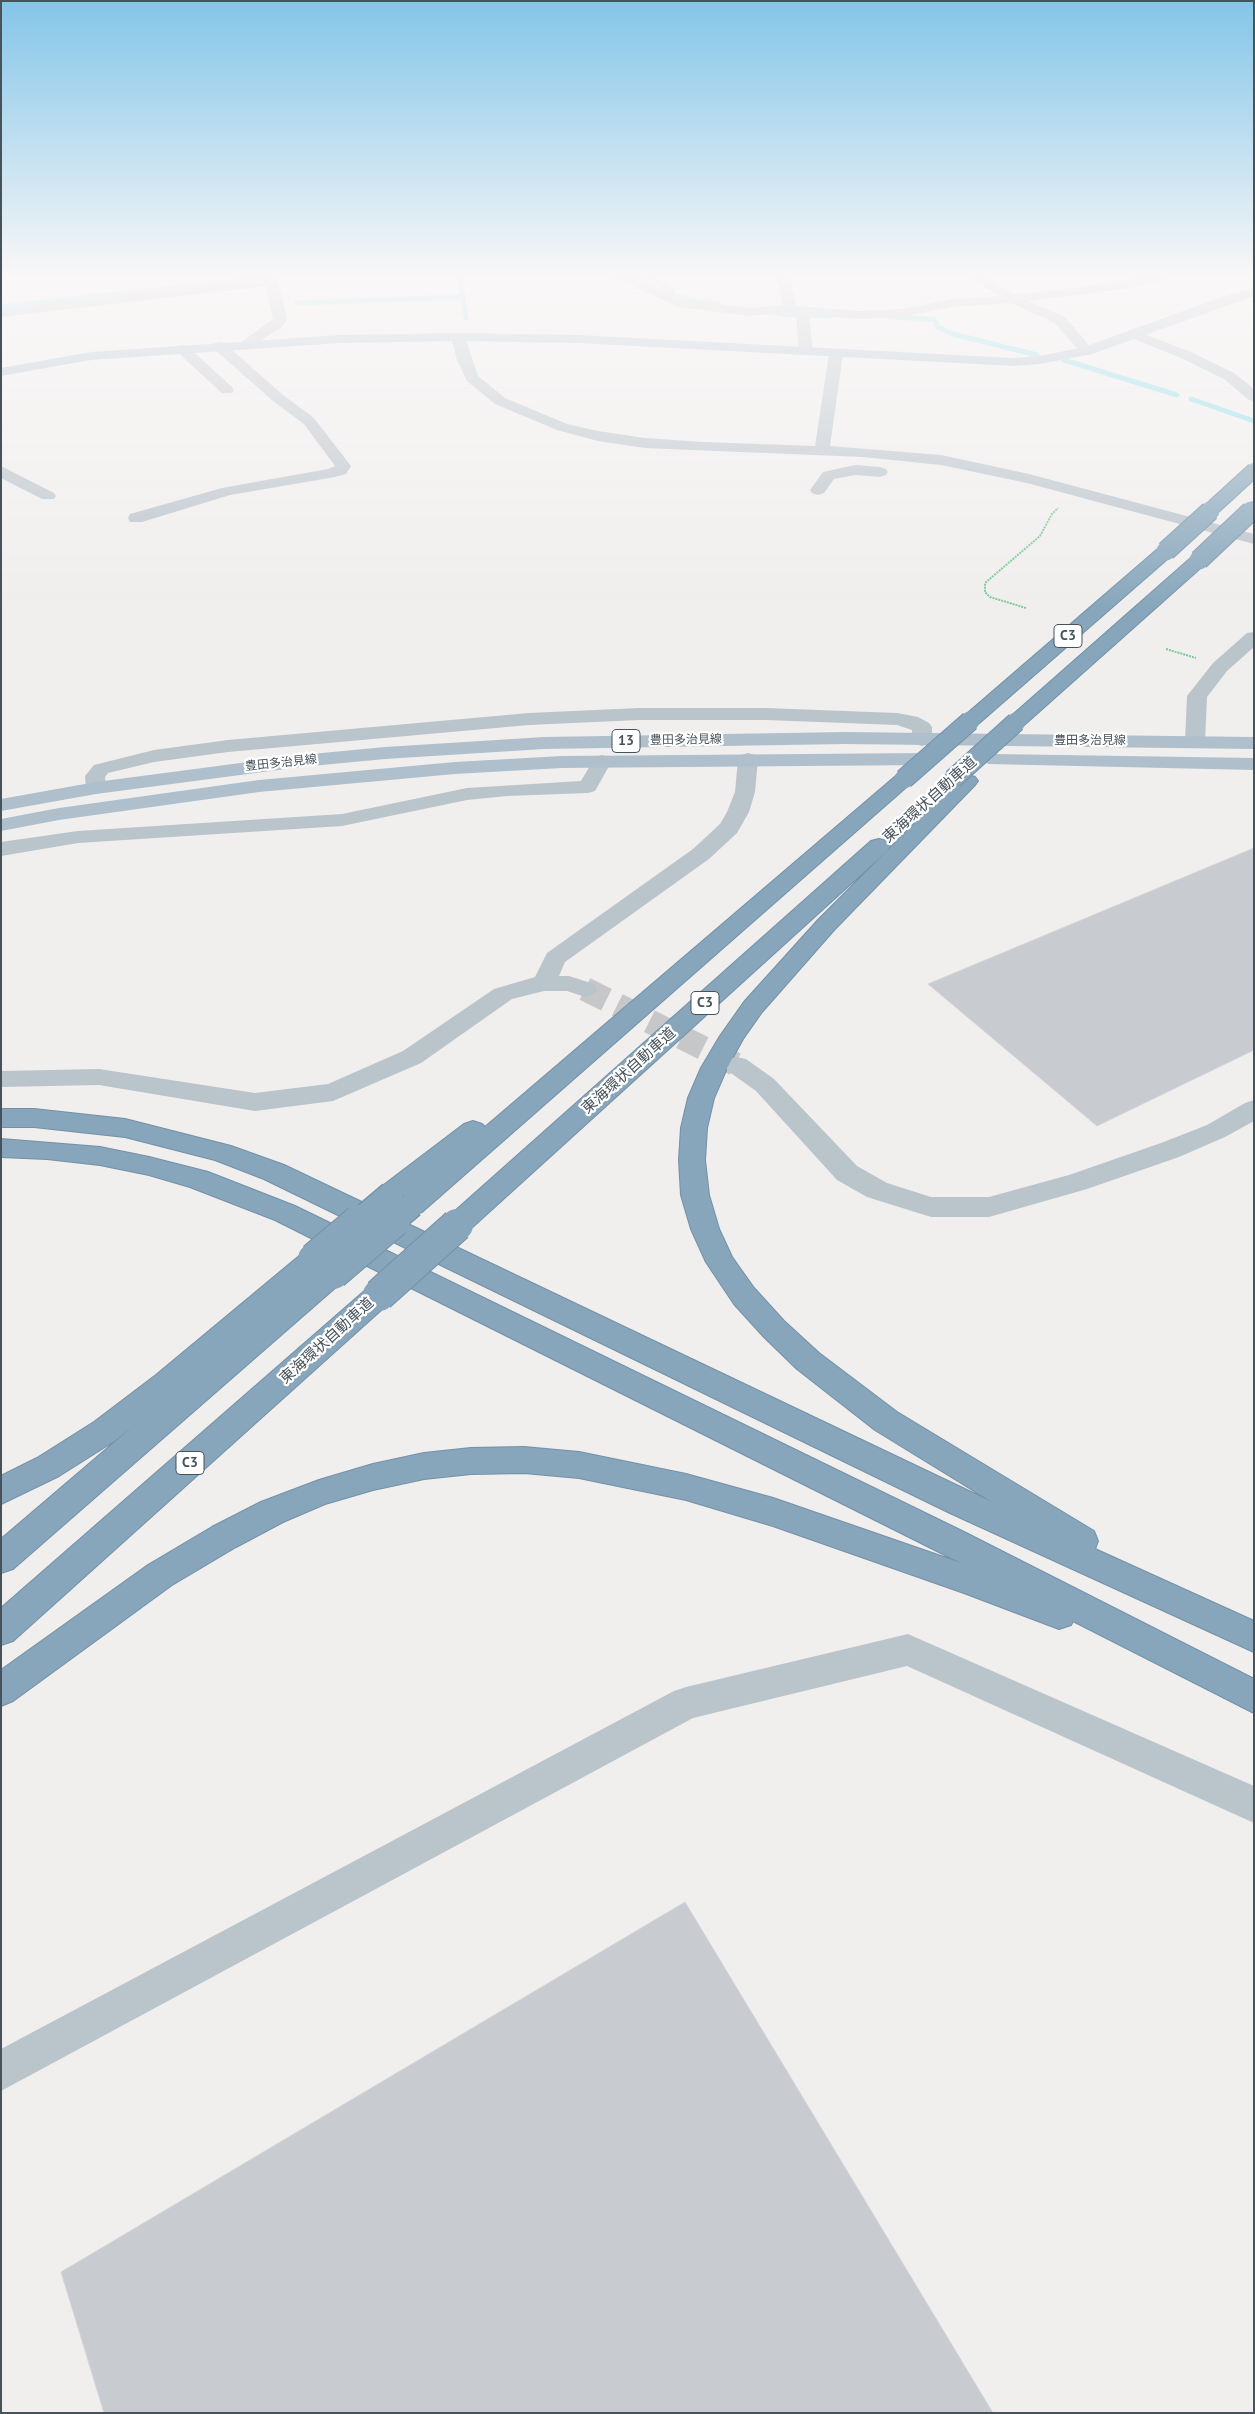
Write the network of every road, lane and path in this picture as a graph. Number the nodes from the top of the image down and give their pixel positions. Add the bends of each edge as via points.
1 (222, 386) edge
2 (264, 386) edge
3 (482, 386) edge
4 (831, 386) edge
5 (1240, 386) edge
6 (227, 390) dead end
7 (1254, 397) edge
8 (822, 451) junction
9 (978, 467) junction
10 (1254, 470) edge
11 (1, 471) edge
12 (897, 474) dead end
13 (951, 479) dead end
14 (818, 490) dead end
15 (1071, 491) junction
16 (48, 496) dead end
17 (1254, 508) edge
18 (136, 518) dead end
19 (1254, 539) edge
20 (1026, 608) dead end
21 (1254, 637) edge
22 (1166, 649) dead end
23 (1220, 667) junction
24 (1195, 742) junction
25 (1254, 742) edge
26 (748, 759) junction
27 (602, 761) junction
28 (1254, 764) edge
29 (960, 780) junction
30 (1, 805) edge
31 (1, 825) edge
32 (1, 849) edge
33 (544, 983) junction
34 (585, 989) tunnel mouth
35 (737, 1065) tunnel mouth
36 (1, 1079) edge
37 (1254, 1109) edge
38 (1, 1118) edge
39 (1, 1148) edge
40 (323, 1266) junction
41 (1, 1491) edge
42 (1, 1559) edge
43 (1195, 1609) junction
44 (1, 1630) edge
45 (1254, 1637) edge
46 (1173, 1657) junction
47 (1, 1690) edge
48 (1254, 1698) edge
49 (1254, 1805) edge
50 (1, 2071) edge

1 - 6 street
2 - 18 street via 309,421 342,466 340,471 228,491
3 - 8 street via 500,400 562,427 598,436 703,447
4 - 8 street
5 - 7 street
8 - 9 street via 898,455
9 - 13 street via 966,476
9 - 15 street
10 - 40 highway, C3, bridge via 1166,551 708,948 649,990
11 - 16 street
12 - 14 street via 843,471 829,475
15 - 19 street
15 - 20 path via 1067,500 1052,514 1040,536 985,583 985,592 990,597
17 - 29 highway, C3, bridge via 1023,717
21 - 23 street
22 - 23 path
23 - 24 street via 1197,696
24 - 25 main road, 豊田多治見線 / 13
24 - 30 main road, 豊田多治見線 / 13 via 677,740 460,748 301,761 96,788
26 - 27 main road, 豊田多治見線 / 13
26 - 28 main road, 豊田多治見線 / 13
26 - 33 street via 745,792 729,828 701,854 555,958
27 - 31 main road, 豊田多治見線 / 13 via 455,768 258,786
27 - 32 street via 588,787 467,794 342,820 78,837
29 - 43 highway via 826,925 753,1007 732,1036 701,1098 694,1128 695,1195 705,1229 720,1262 744,1296 808,1362 933,1452
29 - 44 highway, 東海環状自動車道 / C3, bridge
33 - 34 street via 569,984
33 - 36 street via 503,994 412,1057 332,1092 255,1102 98,1077
35 - 37 street via 790,1110 847,1173 877,1190 931,1207 989,1207 1077,1182 1170,1150 1216,1131
38 - 43 highway via 124,1128 222,1152 274,1172 961,1503
39 - 46 highway via 91,1155 148,1166 198,1179 284,1213 943,1537
40 - 41 highway via 105,1431 48,1467
40 - 42 highway
43 - 45 highway
46 - 47 highway via 972,1581 773,1512 686,1487 579,1465 524,1460 480,1461 424,1466 373,1477 319,1493 272,1512 160,1575
46 - 48 highway
49 - 50 street via 908,1650 686,1703

